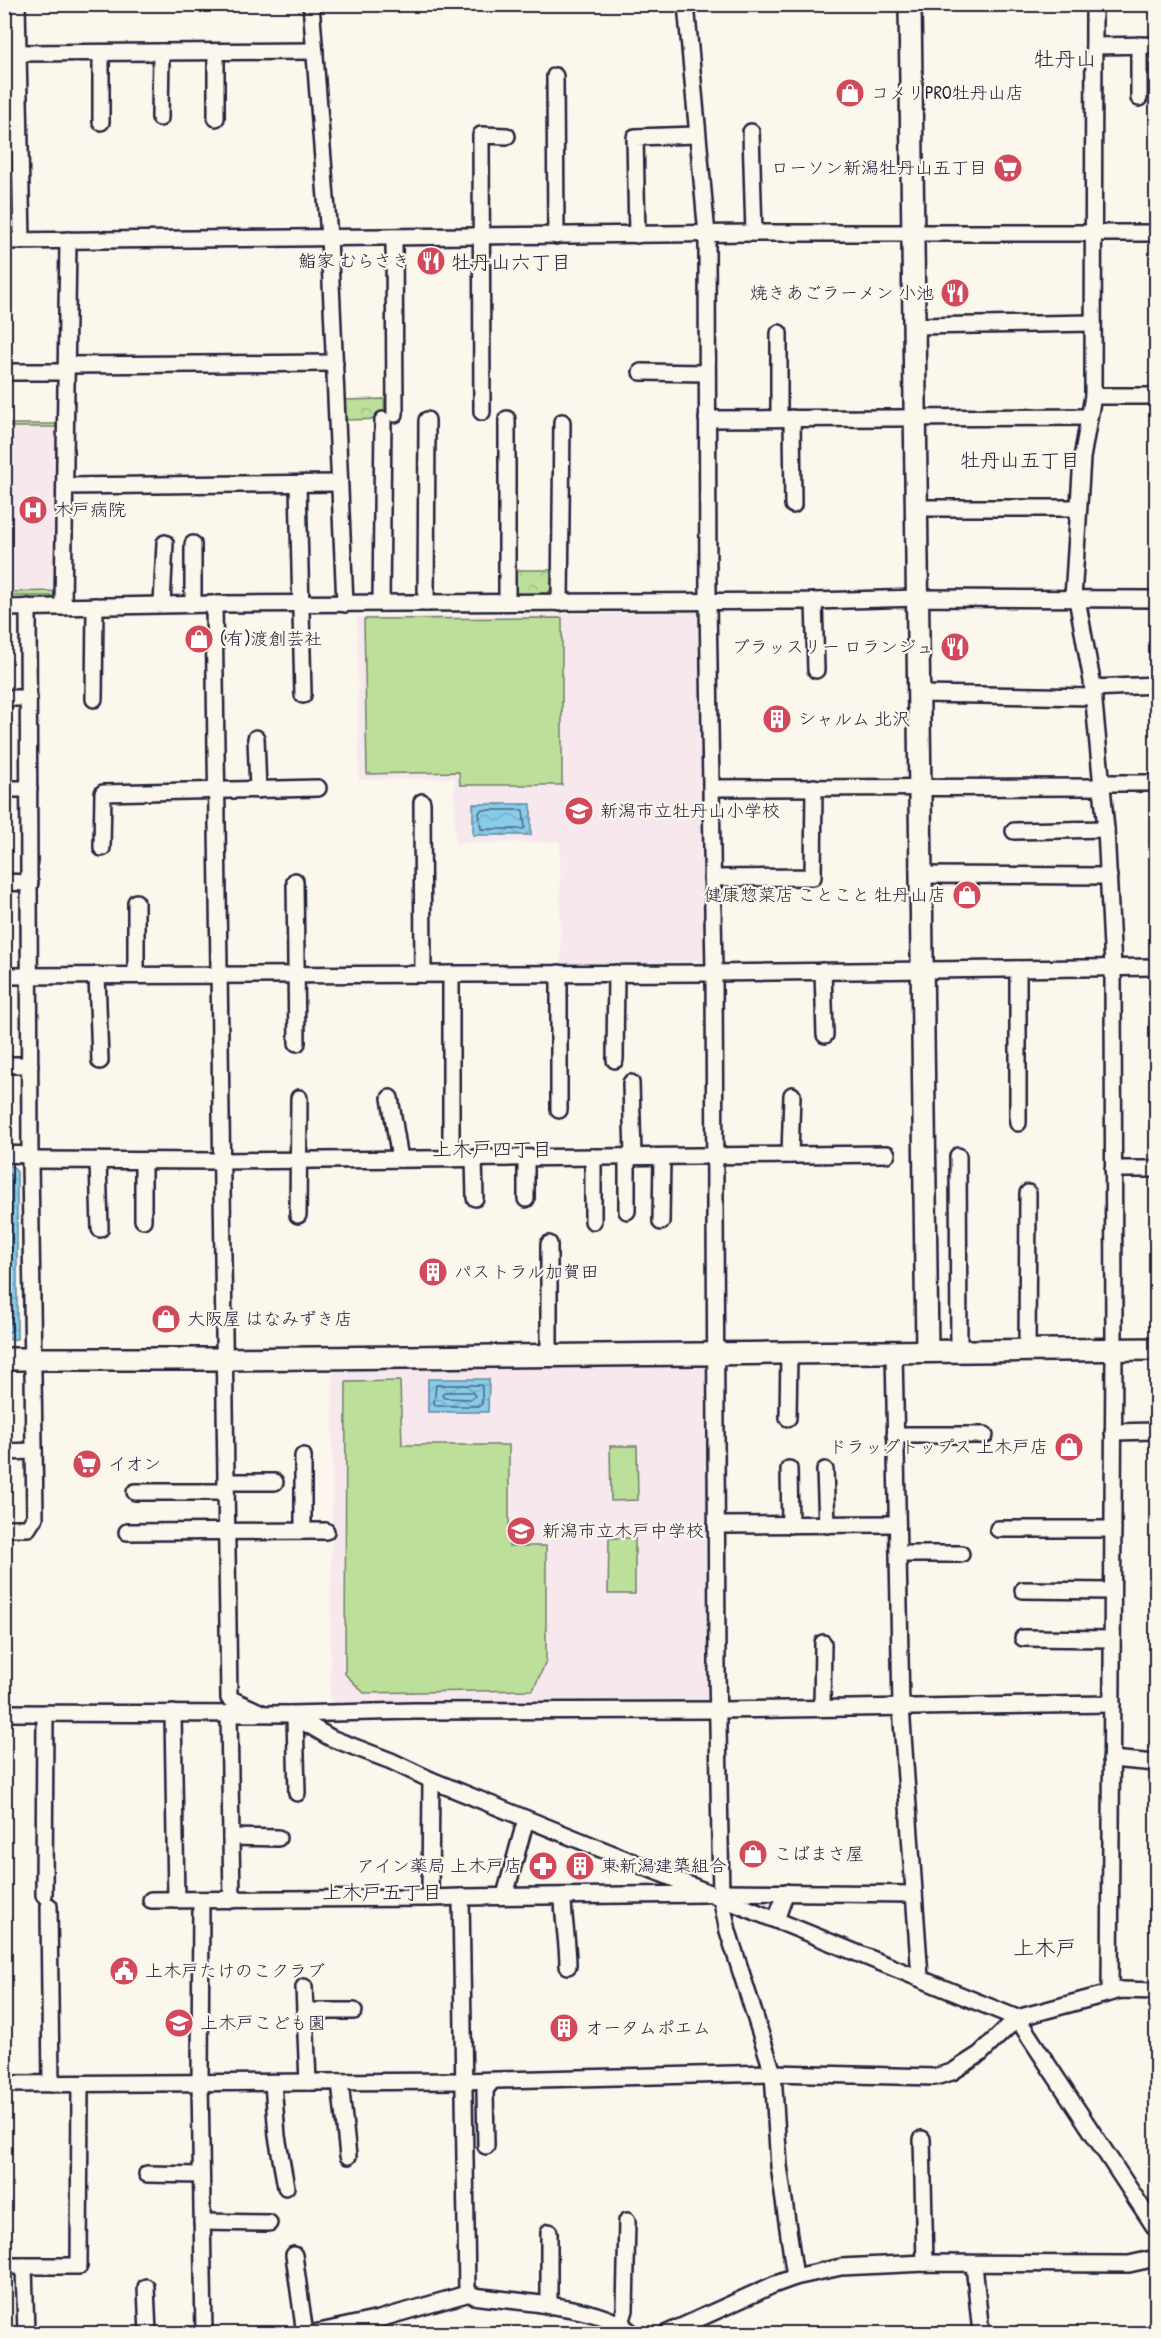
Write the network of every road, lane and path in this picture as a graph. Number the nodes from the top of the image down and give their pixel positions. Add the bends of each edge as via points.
1 (17, 4) edge
2 (311, 4) edge
3 (686, 4) edge
4 (910, 4) edge
5 (1094, 4) edge
6 (1139, 45) junction
7 (1156, 45) edge
8 (1094, 46) junction
9 (315, 51) junction
10 (160, 52) junction
11 (216, 52) junction
12 (19, 53) junction
13 (102, 53) junction
14 (555, 76) dead end
15 (1139, 98) dead end
16 (160, 118) dead end
17 (216, 118) dead end
18 (101, 122) dead end
19 (751, 132) dead end
20 (697, 135) junction
21 (507, 136) dead end
22 (1094, 232) junction
23 (1156, 232) edge
24 (754, 233) junction
25 (913, 233) junction
26 (637, 235) junction
27 (707, 235) junction
28 (556, 236) junction
29 (329, 237) junction
30 (394, 237) junction
31 (481, 237) junction
32 (68, 240) junction
33 (4, 241) edge
34 (22, 241) junction
35 (1093, 323) junction
36 (914, 326) junction
37 (779, 333) dead end
38 (334, 363) junction
39 (67, 369) junction
40 (4, 372) edge
41 (641, 372) dead end
42 (706, 373) junction
43 (1093, 396) junction
44 (1156, 396) edge
45 (482, 412) dead end
46 (915, 417) junction
47 (1089, 417) junction
48 (785, 418) junction
49 (507, 419) dead end
50 (706, 419) junction
51 (427, 420) dead end
52 (562, 422) dead end
53 (339, 483) junction
54 (298, 484) junction
55 (65, 486) junction
56 (793, 505) dead end
57 (916, 508) junction
58 (1078, 508) junction
59 (165, 543) dead end
60 (193, 544) dead end
61 (918, 598) junction
62 (1075, 598) junction
63 (1156, 599) edge
64 (814, 601) junction
65 (507, 602) junction
66 (708, 602) junction
67 (214, 603) junction
68 (381, 603) junction
69 (426, 603) junction
70 (560, 603) junction
71 (162, 604) junction
72 (193, 604) junction
73 (302, 604) junction
74 (345, 604) junction
75 (95, 606) junction
76 (28, 607) junction
77 (63, 607) junction
78 (4, 608) edge
79 (816, 670) dead end
80 (1156, 686) edge
81 (1093, 693) junction
82 (919, 694) junction
83 (303, 695) dead end
84 (4, 698) edge
85 (28, 698) junction
86 (94, 699) dead end
87 (256, 738) dead end
88 (1156, 783) edge
89 (1102, 785) junction
90 (920, 786) junction
91 (814, 787) junction
92 (318, 788) dead end
93 (711, 788) junction
94 (4, 789) edge
95 (28, 789) junction
96 (258, 790) junction
97 (216, 791) junction
98 (422, 802) dead end
99 (1106, 829) junction
100 (1014, 831) dead end
101 (102, 848) dead end
102 (921, 875) junction
103 (1109, 876) junction
104 (712, 878) junction
105 (295, 881) dead end
106 (4, 882) edge
107 (30, 883) junction
108 (136, 902) dead end
109 (1156, 967) edge
110 (1113, 968) junction
111 (1018, 969) junction
112 (923, 970) junction
113 (823, 971) junction
114 (559, 973) junction
115 (616, 973) junction
116 (714, 973) junction
117 (219, 974) junction
118 (297, 974) junction
119 (423, 974) junction
120 (451, 974) junction
121 (30, 975) junction
122 (97, 975) junction
123 (136, 975) junction
124 (4, 976) edge
125 (825, 1035) dead end
126 (297, 1043) dead end
127 (615, 1060) dead end
128 (100, 1061) dead end
129 (4, 1065) edge
130 (30, 1065) junction
131 (631, 1083) dead end
132 (792, 1095) dead end
133 (299, 1098) dead end
134 (390, 1098) dead end
135 (559, 1110) dead end
136 (1018, 1123) dead end
137 (4, 1154) edge
138 (887, 1154) dead end
139 (790, 1155) junction
140 (714, 1156) junction
141 (958, 1156) dead end
142 (30, 1157) junction
143 (593, 1157) junction
144 (630, 1157) junction
145 (662, 1157) junction
146 (474, 1158) junction
147 (526, 1158) junction
148 (400, 1159) junction
149 (451, 1159) junction
150 (98, 1160) junction
151 (298, 1160) junction
152 (143, 1161) junction
153 (221, 1161) junction
154 (1156, 1168) edge
155 (1113, 1169) junction
156 (1028, 1193) dead end
157 (475, 1198) dead end
158 (526, 1199) dead end
159 (627, 1211) dead end
160 (298, 1215) dead end
161 (143, 1220) dead end
162 (593, 1221) dead end
163 (661, 1222) dead end
164 (100, 1228) dead end
165 (549, 1244) dead end
166 (1156, 1349) edge
167 (1114, 1350) junction
168 (927, 1351) junction
169 (959, 1351) junction
170 (1027, 1351) junction
171 (894, 1352) junction
172 (789, 1353) junction
173 (715, 1354) junction
174 (549, 1356) junction
175 (4, 1359) edge
176 (33, 1359) junction
177 (224, 1359) junction
178 (788, 1418) dead end
179 (1156, 1431) edge
180 (1113, 1432) junction
181 (895, 1435) junction
182 (985, 1435) dead end
183 (34, 1451) junction
184 (4, 1452) edge
185 (303, 1456) dead end
186 (789, 1469) dead end
187 (825, 1470) dead end
188 (275, 1482) dead end
189 (226, 1487) junction
190 (135, 1492) dead end
191 (827, 1524) junction
192 (897, 1524) junction
193 (716, 1525) junction
194 (790, 1525) junction
195 (4, 1528) edge
196 (998, 1529) dead end
197 (1113, 1529) junction
198 (226, 1531) junction
199 (303, 1531) junction
200 (326, 1531) dead end
201 (127, 1532) dead end
202 (898, 1554) junction
203 (962, 1554) dead end
204 (1023, 1590) dead end
205 (1112, 1591) junction
206 (1023, 1638) dead end
207 (1112, 1639) junction
208 (823, 1643) dead end
209 (1112, 1704) junction
210 (901, 1707) junction
211 (822, 1708) junction
212 (718, 1710) junction
213 (4, 1713) edge
214 (45, 1713) junction
215 (173, 1713) junction
216 (230, 1713) junction
217 (262, 1713) junction
218 (292, 1716) junction
219 (1111, 1759) junction
220 (1156, 1763) edge
221 (431, 1780) junction
222 (297, 1793) dead end
223 (526, 1819) junction
224 (231, 1837) junction
225 (278, 1838) dead end
226 (786, 1892) junction
227 (718, 1894) junction
228 (914, 1894) junction
229 (505, 1895) junction
230 (563, 1896) junction
231 (430, 1898) junction
232 (461, 1898) junction
233 (151, 1900) dead end
234 (176, 1900) junction
235 (201, 1900) junction
236 (232, 1900) junction
237 (776, 1920) junction
238 (568, 1966) dead end
239 (920, 1977) junction
240 (304, 1987) dead end
241 (1156, 1991) edge
242 (1110, 1992) junction
243 (305, 2011) junction
244 (354, 2011) dead end
245 (1017, 2018) junction
246 (772, 2073) junction
247 (462, 2081) junction
248 (492, 2081) junction
249 (200, 2082) junction
250 (308, 2082) junction
251 (340, 2082) junction
252 (273, 2083) junction
253 (4, 2084) edge
254 (51, 2084) junction
255 (80, 2084) junction
256 (922, 2139) dead end
257 (486, 2146) dead end
258 (348, 2156) dead end
259 (147, 2174) dead end
260 (201, 2175) junction
261 (286, 2187) dead end
262 (627, 2221) dead end
263 (202, 2222) junction
264 (269, 2223) dead end
265 (1156, 2229) edge
266 (549, 2232) dead end
267 (294, 2255) dead end
268 (1156, 2259) edge
269 (925, 2264) junction
270 (974, 2264) junction
271 (4, 2266) edge
272 (24, 2266) junction
273 (795, 2277) junction
274 (146, 2287) dead end
275 (470, 2293) junction
276 (549, 2306) junction
277 (621, 2323) junction
278 (26, 2334) edge
279 (148, 2334) edge
280 (204, 2334) edge
281 (305, 2334) edge
282 (310, 2334) edge
283 (633, 2334) edge
284 (665, 2334) edge
285 (981, 2334) edge

1 - 12 street
2 - 9 street
3 - 20 street
4 - 25 street
5 - 8 street
6 - 7 street
6 - 8 street
6 - 15 street
8 - 22 street
9 - 11 street
9 - 29 street
10 - 11 street
10 - 13 street
10 - 16 street
11 - 17 street
12 - 13 street
12 - 34 street
13 - 18 street
14 - 28 street
19 - 24 street
20 - 26 street via 635,136
20 - 27 street
21 - 31 street via 481,135
22 - 23 street
22 - 25 street
22 - 35 street
24 - 25 street
24 - 27 street
25 - 36 street
26 - 27 street
26 - 28 street
27 - 42 street
28 - 31 street
29 - 30 street
29 - 32 street
29 - 38 street
30 - 31 street
30 - 68 street
31 - 45 street
32 - 34 street
32 - 39 street
33 - 34 street
35 - 36 street
35 - 43 street
36 - 46 street
37 - 48 street
38 - 39 street
38 - 53 street
39 - 40 street
39 - 55 street
41 - 42 street
42 - 50 street
43 - 44 street
43 - 47 street
46 - 47 street
46 - 48 street
46 - 57 street
47 - 58 street
48 - 50 street
48 - 56 street
49 - 65 street
50 - 66 street
51 - 69 street
52 - 70 street
53 - 54 street
53 - 74 street
54 - 55 street
54 - 73 street
55 - 77 street
57 - 58 street
57 - 61 street
58 - 62 street
59 - 71 street
60 - 72 street
61 - 62 street
61 - 64 street
61 - 82 street
62 - 63 street
62 - 81 street
64 - 66 street
64 - 79 street
65 - 69 street
65 - 70 street
66 - 70 street
66 - 93 street
67 - 72 street
67 - 73 street
67 - 97 street
68 - 69 street
68 - 74 street
71 - 72 street
71 - 75 street
73 - 74 street
73 - 83 street
75 - 77 street
75 - 86 street
76 - 77 street
76 - 78 street
76 - 85 street
80 - 81 street
81 - 82 street
81 - 89 street
82 - 90 street
84 - 85 street
85 - 95 street
87 - 96 street
88 - 89 street
89 - 90 street
89 - 99 street
90 - 91 street
90 - 102 street
91 - 93 street
91 - 104 street via 813,876
92 - 96 street
93 - 104 street
94 - 95 street
95 - 107 street
96 - 97 street
97 - 101 street via 104,793
97 - 117 street
98 - 119 street
99 - 100 street
99 - 103 street
102 - 103 street
102 - 112 street
103 - 110 street
104 - 116 street
105 - 118 street
106 - 107 street
107 - 121 street
108 - 123 street
109 - 110 street
110 - 111 street
110 - 155 street
111 - 112 street
111 - 136 street
112 - 113 street
112 - 168 street
113 - 116 street
113 - 125 street
114 - 115 street
114 - 120 street
114 - 135 street
115 - 116 street
115 - 127 street
116 - 140 street
117 - 118 street
117 - 123 street
117 - 153 street
118 - 119 street
118 - 126 street
119 - 120 street
120 - 149 street
121 - 122 street
121 - 124 street
121 - 130 street
122 - 123 street
122 - 128 street
129 - 130 street
130 - 142 street
131 - 144 street
132 - 139 street
133 - 151 street
134 - 148 street
137 - 142 street
138 - 139 street
139 - 140 street
140 - 145 street
140 - 173 street
141 - 169 street
142 - 150 street
142 - 176 street
143 - 144 street
143 - 147 street
143 - 162 street
144 - 145 street
144 - 159 street
145 - 163 street
146 - 147 street
146 - 149 street
146 - 157 street
147 - 158 street
148 - 149 street
148 - 151 street
150 - 152 street
150 - 164 street
151 - 153 street
151 - 160 street
152 - 153 street
152 - 161 street
153 - 177 street
154 - 155 street
155 - 167 street
156 - 170 street
165 - 174 street
166 - 167 street
167 - 170 street
167 - 180 street
168 - 169 street
168 - 171 street
169 - 170 street
171 - 172 street
171 - 181 street
172 - 173 street
172 - 178 street
173 - 174 street
173 - 193 street
174 - 177 street
175 - 176 street
176 - 177 street
176 - 183 street
177 - 189 street
179 - 180 street
180 - 197 street
181 - 182 street
181 - 192 street
183 - 184 street
183 - 195 street via 35,1517 28,1528
185 - 199 street
186 - 194 street
187 - 191 street
188 - 189 street
189 - 190 street
189 - 198 street
191 - 192 street
191 - 194 street
192 - 202 street
193 - 194 street
193 - 212 street
196 - 197 street
197 - 205 street
198 - 199 street
198 - 201 street
198 - 217 street via 229,1698
199 - 200 street
202 - 203 street
202 - 210 street
204 - 205 street
205 - 207 street
206 - 207 street
207 - 209 street
208 - 211 street
209 - 210 street
209 - 219 street
210 - 211 street
210 - 228 street
211 - 212 street
212 - 218 street via 414,1711
212 - 227 street
213 - 214 street
214 - 215 street
214 - 254 street
215 - 216 street
215 - 234 street
216 - 217 street
216 - 224 street
217 - 218 street
218 - 221 street via 331,1738
218 - 222 street
219 - 220 street
219 - 242 street
221 - 223 street
221 - 231 street
223 - 227 street
223 - 229 street
224 - 225 street
224 - 236 street
226 - 227 street
226 - 228 street
226 - 237 street
227 - 230 street
227 - 237 street
227 - 246 street
228 - 239 street
229 - 230 street
229 - 232 street
230 - 238 street
231 - 232 street
231 - 236 street
232 - 247 street
233 - 234 street
234 - 235 street
235 - 236 street
235 - 249 street
237 - 239 street
239 - 245 street
240 - 243 street
241 - 242 street
242 - 245 street
243 - 244 street
243 - 250 street
245 - 246 street via 980,2054 952,2072 935,2077
245 - 265 street
246 - 248 street
246 - 273 street via 779,2166
247 - 248 street
247 - 251 street
247 - 275 street via 466,2285
248 - 257 street via 485,2090
249 - 252 street
249 - 255 street
249 - 260 street
250 - 251 street
250 - 252 street
251 - 258 street
252 - 261 street
253 - 254 street
254 - 255 street
255 - 272 street via 79,2266
256 - 269 street
259 - 260 street
260 - 263 street
262 - 277 street via 625,2310
263 - 264 street
263 - 280 street
266 - 276 street
267 - 281 street
268 - 270 street via 1129,2264
269 - 270 street
269 - 273 street via 842,2267
270 - 285 street
271 - 272 street
272 - 278 street
273 - 284 street
274 - 279 street
275 - 276 street
275 - 282 street
276 - 277 street via 590,2312
277 - 283 street

